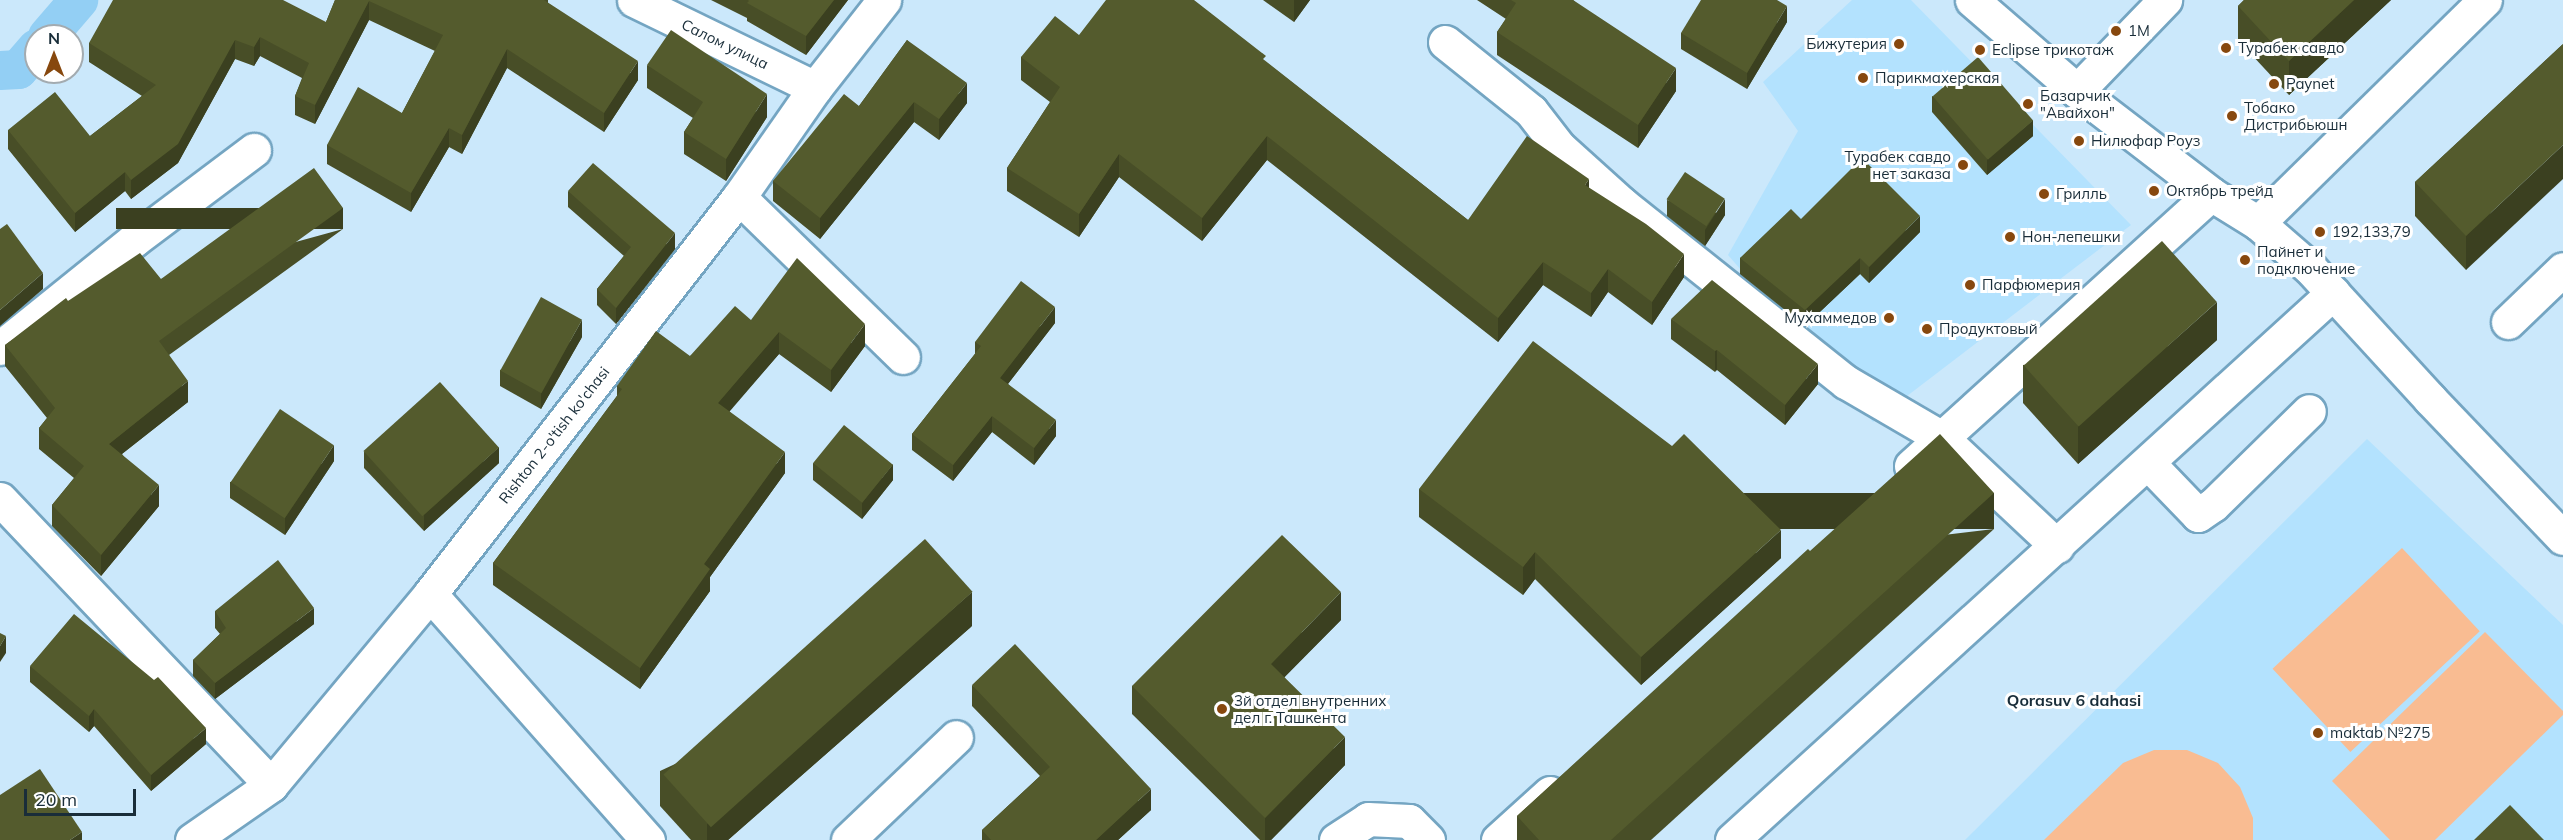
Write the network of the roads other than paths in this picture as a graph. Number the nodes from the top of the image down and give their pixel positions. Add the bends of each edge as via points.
1 (634, 0) edge
2 (884, 0) edge
3 (1972, 0) edge
4 (2165, 0) edge
5 (2485, 0) edge
6 (1445, 42) dead end
7 (815, 88) junction
8 (2077, 91) junction
9 (254, 150) dead end
10 (2211, 194) junction
11 (739, 197) junction
12 (2258, 223) junction
13 (2563, 268) edge
14 (2333, 293) junction
15 (2508, 322) dead end
16 (0, 348) edge
17 (903, 357) dead end
18 (2309, 411) dead end
19 (1942, 438) junction
20 (2148, 463) junction
21 (1889, 486) edge
22 (0, 498) edge
23 (2563, 538) edge
24 (2057, 546) junction
25 (430, 594) junction
26 (956, 737) dead end
27 (1569, 776) edge
28 (271, 785) junction
29 (192, 840) edge
30 (648, 840) edge
31 (849, 840) edge
32 (1336, 840) edge
33 (1428, 840) edge
34 (1498, 840) edge
35 (1732, 840) edge

1 - 7 street, Салом улица
2 - 7 street, Rishton 2-o'tish ko'chasi
3 - 8 street
4 - 8 street
5 - 12 street
6 - 19 street via 1531,111 1559,147 1622,204 1846,382
7 - 11 street, Rishton 2-o'tish ko'chasi
8 - 10 street
9 - 16 street
10 - 12 street
10 - 19 street
11 - 17 street
11 - 25 street, Rishton 2-o'tish ko'chasi
12 - 14 street
13 - 15 street
14 - 20 street
14 - 23 street
18 - 20 street via 2198,514
19 - 21 street
19 - 24 street
20 - 24 street
22 - 28 street
24 - 35 street
25 - 28 street, Rishton 2-o'tish ko'chasi
25 - 30 street
26 - 31 street
27 - 34 street
28 - 29 street, Rishton 2-o'tish ko'chasi
32 - 33 street via 1368,819 1409,821

